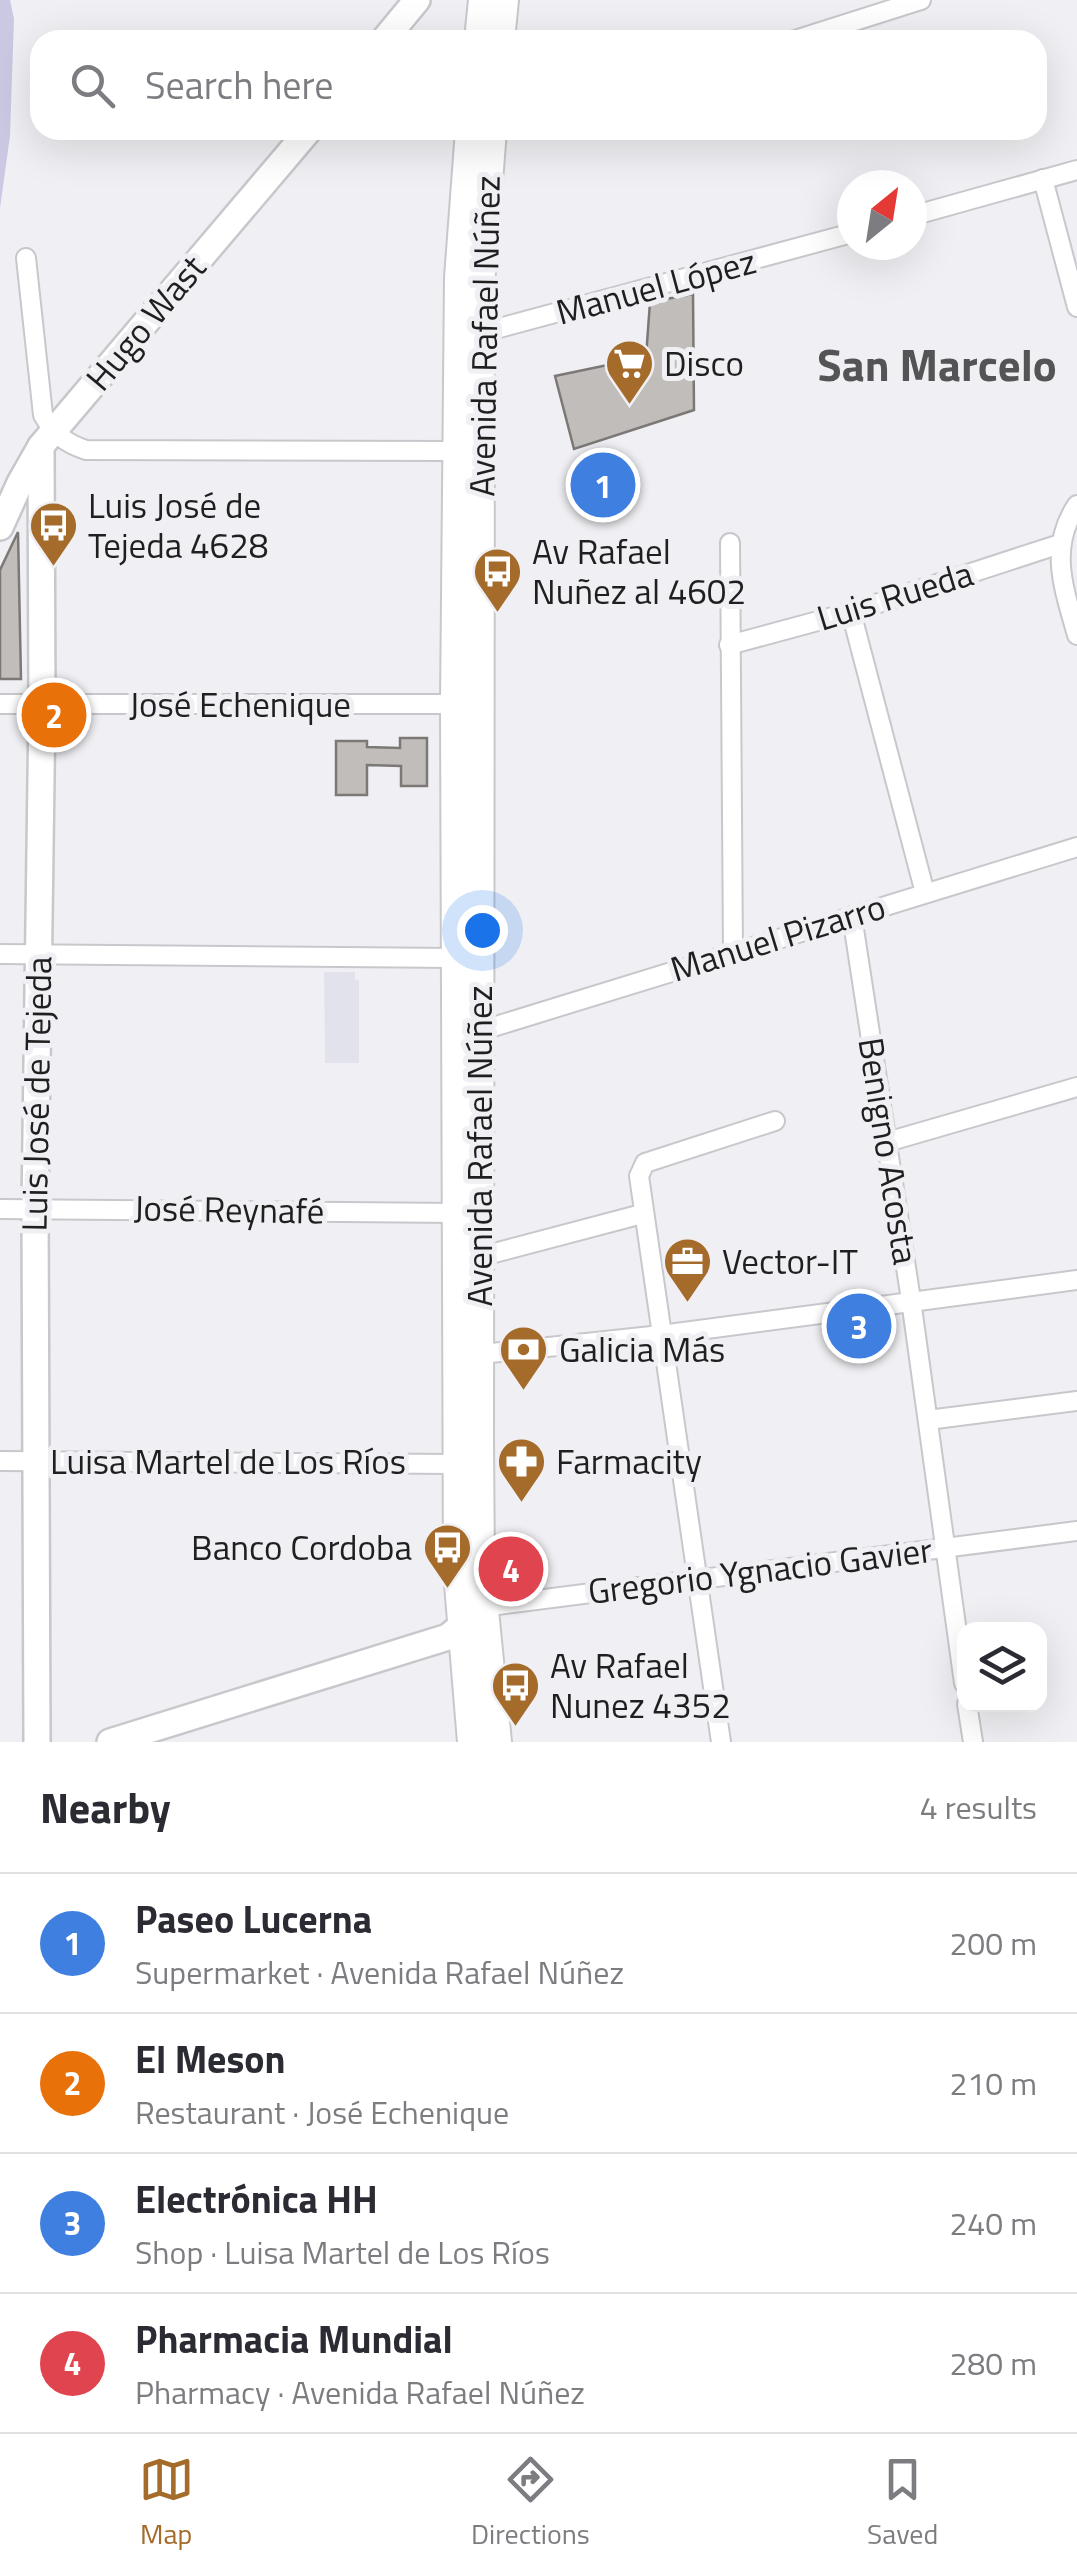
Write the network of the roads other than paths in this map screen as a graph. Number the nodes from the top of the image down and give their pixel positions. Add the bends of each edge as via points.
1 (417, 0) edge
2 (484, 0) edge
3 (504, 0) edge
4 (920, 0) edge
5 (392, 30) edge
6 (480, 30) edge
7 (501, 30) edge
8 (826, 30) edge
9 (301, 140) edge
10 (488, 140) edge
11 (1077, 170) edge
12 (1043, 180) junction
13 (927, 212) edge
14 (837, 237) edge
15 (26, 258) dead end
16 (1077, 307) edge
17 (469, 332) junction
18 (47, 439) junction
19 (456, 451) junction
20 (1077, 505) edge
21 (0, 528) edge
22 (730, 543) dead end
23 (1060, 544) junction
24 (852, 612) junction
25 (1077, 632) edge
26 (729, 645) junction
27 (467, 703) junction
28 (0, 704) edge
29 (42, 706) junction
30 (1077, 848) edge
31 (925, 893) junction
32 (852, 916) junction
33 (733, 951) junction
34 (38, 953) junction
35 (0, 954) edge
36 (456, 958) junction
37 (480, 1030) junction
38 (1077, 1087) edge
39 (776, 1121) dead end
40 (887, 1142) junction
41 (0, 1208) edge
42 (35, 1208) junction
43 (458, 1213) junction
44 (642, 1214) junction
45 (479, 1257) junction
46 (1077, 1280) edge
47 (911, 1300) junction
48 (661, 1335) junction
49 (470, 1355) junction
50 (1077, 1401) edge
51 (928, 1420) junction
52 (0, 1460) edge
53 (36, 1461) junction
54 (456, 1464) junction
55 (1077, 1531) edge
56 (946, 1547) junction
57 (696, 1579) junction
58 (482, 1607) junction
59 (460, 1630) junction
60 (957, 1630) edge
61 (969, 1712) edge
62 (37, 1742) edge
63 (110, 1742) edge
64 (472, 1742) edge
65 (496, 1742) edge
66 (721, 1742) edge
67 (973, 1742) edge

1 - 5 main road
2 - 6 main road
3 - 7 main road
4 - 8 street
9 - 18 main road, Hugo Wast
10 - 17 main road, Avenida Rafael Núñez via 462,210
11 - 12 street
12 - 13 street
12 - 16 street
14 - 17 street, Manuel López
15 - 18 street, Luis José de Tejeda
17 - 19 main road, Avenida Rafael Núñez
17 - 27 main road, Avenida Rafael Núñez
18 - 19 street via 86,450
18 - 21 main road, Hugo Wast
18 - 29 main road, Luis José de Tejeda
19 - 27 main road, Avenida Rafael Núñez
20 - 23 street
22 - 26 street
23 - 24 street, Luis Rueda
23 - 25 street via 1059,569
24 - 26 street, Luis Rueda
24 - 31 street
26 - 33 street
27 - 29 street, José Echenique
27 - 36 main road, Avenida Rafael Núñez
27 - 37 main road, Avenida Rafael Núñez
28 - 29 street, José Echenique
29 - 34 main road, Luis José de Tejeda
30 - 31 street, Manuel Pizarro
31 - 32 street, Manuel Pizarro
32 - 33 street, Manuel Pizarro
32 - 40 street, Benigno Acosta
33 - 37 street, Manuel Pizarro
34 - 35 street
34 - 36 street
34 - 42 main road, Luis José de Tejeda
36 - 43 main road, Avenida Rafael Núñez
37 - 45 main road, Avenida Rafael Núñez
38 - 40 street
39 - 44 street via 645,1163 638,1176
40 - 47 street, Benigno Acosta
41 - 42 street, José Reynafé
42 - 43 street, José Reynafé
42 - 53 main road, Luis José de Tejeda
43 - 49 main road, Avenida Rafael Núñez
44 - 45 street
44 - 48 street
45 - 49 main road, Avenida Rafael Núñez
46 - 47 street
47 - 48 street
47 - 51 street, Benigno Acosta
48 - 49 street
48 - 57 street
49 - 54 main road, Avenida Rafael Núñez
49 - 58 main road, Avenida Rafael Núñez
50 - 51 street
51 - 56 street, Benigno Acosta
52 - 53 street, Luisa Martel de Los Ríos
53 - 54 street, Luisa Martel de Los Ríos
53 - 62 main road, Luis José de Tejeda
54 - 59 main road, Avenida Rafael Núñez
55 - 56 street, Gregorio Ygnacio Gavier
56 - 57 street, Gregorio Ygnacio Gavier
56 - 60 street, Benigno Acosta
57 - 58 street, Gregorio Ygnacio Gavier
57 - 66 street
58 - 59 main road
58 - 65 main road, Avenida Rafael Núñez
59 - 63 main road
59 - 64 main road, Avenida Rafael Núñez
61 - 67 street

